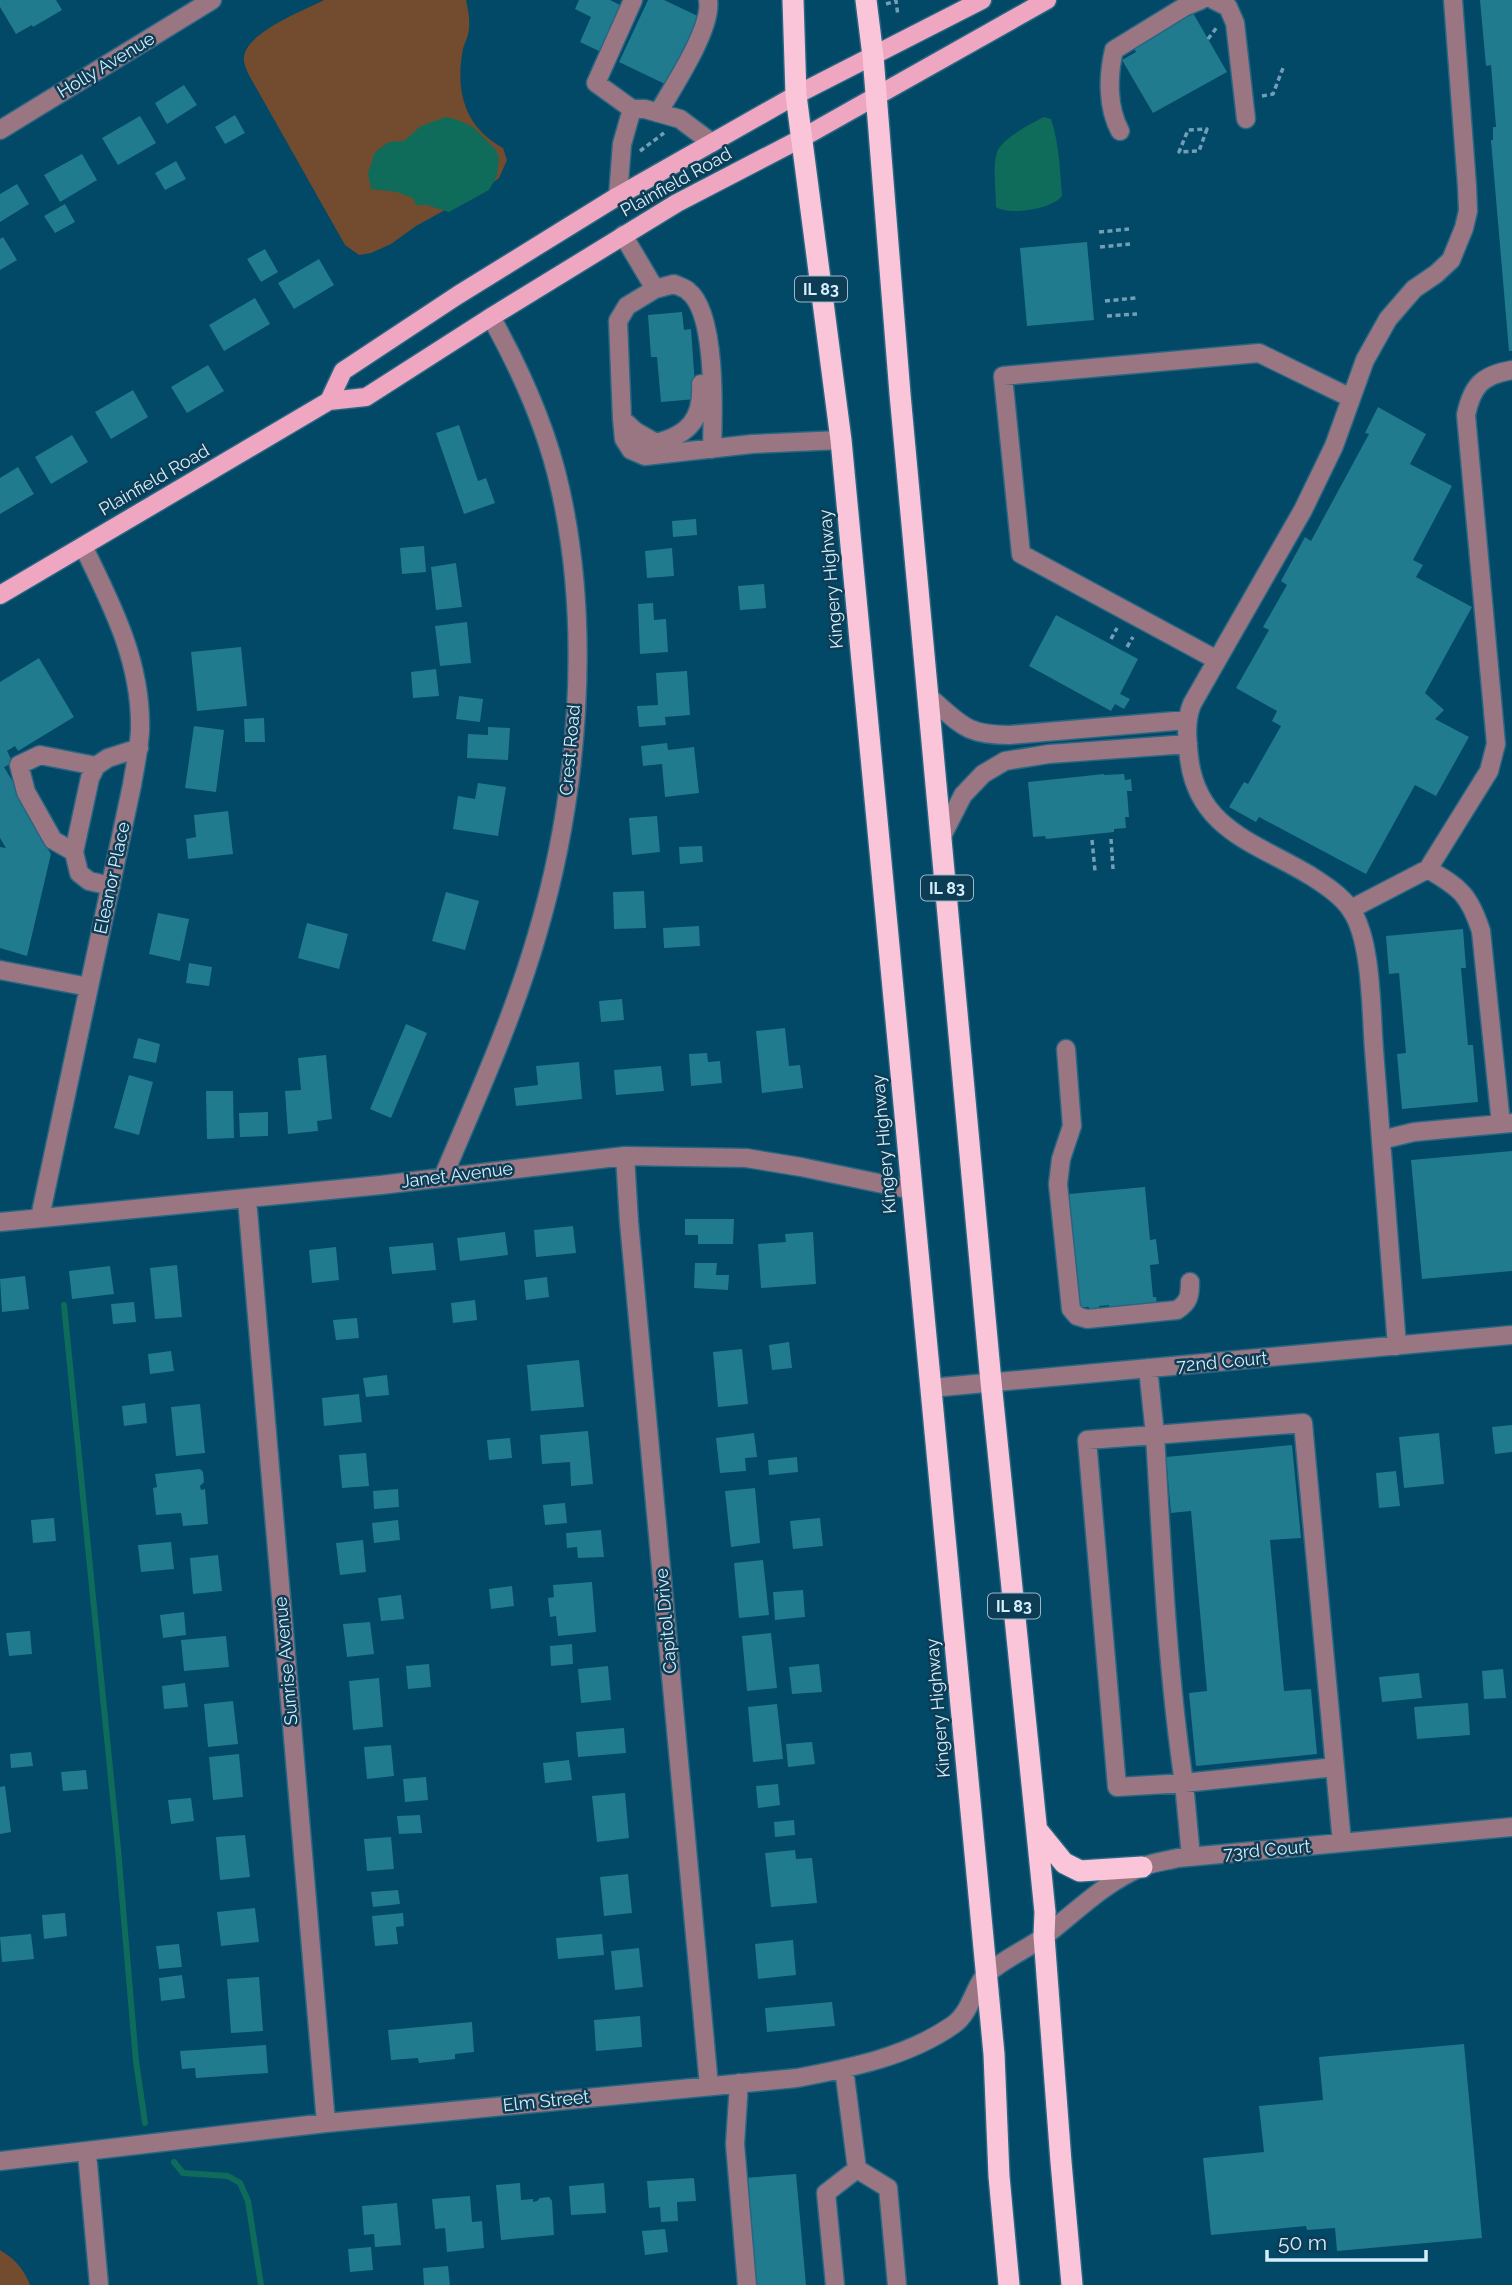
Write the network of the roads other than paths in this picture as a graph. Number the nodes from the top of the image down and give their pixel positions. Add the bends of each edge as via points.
1 (212, 0) edge
2 (633, 0) edge
3 (708, 0) edge
4 (793, 0) edge
5 (982, 0) edge
6 (1047, 0) edge
7 (1200, 0) edge
8 (1214, 0) edge
9 (1452, 0) edge
10 (875, 2) edge
11 (873, 56) junction
12 (796, 95) junction
13 (876, 97) junction
14 (632, 109) junction
15 (658, 113) junction
16 (1246, 119) dead end
17 (0, 130) edge
18 (1120, 131) dead end
19 (802, 138) junction
20 (712, 143) junction
21 (618, 196) junction
22 (623, 236) junction
23 (655, 289) junction
24 (699, 305) junction
25 (491, 317) junction
26 (1512, 370) edge
27 (1351, 398) junction
28 (329, 401) junction
29 (621, 419) junction
30 (841, 440) junction
31 (712, 449) junction
32 (83, 546) junction
33 (0, 595) edge
34 (1217, 660) junction
35 (929, 697) junction
36 (1187, 720) junction
37 (1188, 744) junction
38 (139, 748) junction
39 (96, 766) junction
40 (942, 836) junction
41 (74, 852) junction
42 (1428, 869) junction
43 (111, 886) junction
44 (1351, 909) junction
45 (0, 970) edge
46 (89, 987) junction
47 (1066, 1049) dead end
48 (1507, 1124) edge
49 (1381, 1140) junction
50 (625, 1156) junction
51 (443, 1177) junction
52 (912, 1190) junction
53 (247, 1199) junction
54 (40, 1217) junction
55 (0, 1222) edge
56 (1190, 1282) dead end
57 (1512, 1335) edge
58 (1397, 1346) junction
59 (1148, 1368) junction
60 (991, 1382) junction
61 (931, 1388) junction
62 (1155, 1435) junction
63 (1335, 1767) junction
64 (1184, 1783) junction
65 (1512, 1827) edge
66 (1037, 1830) junction
67 (1342, 1843) junction
68 (1192, 1857) junction
69 (1142, 1867) junction
70 (1044, 1936) junction
71 (986, 1974) junction
72 (844, 2069) junction
73 (739, 2083) junction
74 (709, 2085) junction
75 (326, 2123) junction
76 (87, 2153) junction
77 (0, 2161) edge
78 (857, 2169) junction
79 (99, 2285) edge
80 (747, 2285) edge
81 (835, 2285) edge
82 (897, 2285) edge
83 (1009, 2285) edge
84 (1072, 2285) edge

1 - 17 street, Holly Avenue
2 - 14 street via 596,83
3 - 15 street via 705,27
4 - 12 highway, Kingery Highway / IL 83
5 - 11 main road, Plainfield Road
6 - 13 main road, Plainfield Road
7 - 18 street via 1114,50 1109,68 1112,118
8 - 16 street via 1228,7 1235,23
9 - 27 street via 1468,199 1464,228 1451,260 1414,289 1388,319
10 - 11 highway, IL 83
11 - 12 main road, Plainfield Road
11 - 13 highway, IL 83
12 - 19 highway, Kingery Highway / IL 83
12 - 20 main road, Plainfield Road
13 - 19 main road, Plainfield Road
13 - 35 highway, IL 83
14 - 15 street
14 - 21 street via 622,144
15 - 20 street via 680,119
19 - 22 main road, Plainfield Road
19 - 30 highway, Kingery Highway / IL 83
20 - 21 main road, Plainfield Road
21 - 28 main road, Plainfield Road via 343,372
22 - 23 street
22 - 25 main road, Plainfield Road
23 - 24 street via 674,284 689,292
23 - 29 street via 627,306 618,321
24 - 29 street via 702,401 695,420 676,438 656,443
24 - 31 street via 708,337
25 - 28 main road, Plainfield Road via 366,397
25 - 51 street, Crest Road via 508,348 560,486 568,527 576,634 573,734 560,835 538,933 508,1020
26 - 42 street via 1480,382 1466,415 1496,744 1489,771
27 - 34 street via 1303,510
27 - 34 street via 1259,353 1003,376 1021,554
28 - 32 main road, Plainfield Road
29 - 31 street via 631,450 645,456
30 - 31 street
30 - 52 highway, Kingery Highway / IL 83
32 - 33 main road, Plainfield Road
32 - 38 street, Eleanor Place via 131,655 138,690
34 - 36 street
35 - 36 street via 967,729 985,735
35 - 40 highway, IL 83
36 - 37 street
37 - 40 street via 1005,761 983,774 963,795
37 - 44 street via 1199,796 1220,824 1322,883
38 - 39 street
38 - 43 street, Eleanor Place
39 - 41 street
39 - 41 street via 40,755 19,765 26,792 53,840
40 - 60 highway, IL 83
41 - 43 street via 79,873 89,881
42 - 44 street
42 - 48 street via 1457,887 1472,906 1481,931
43 - 46 street, Eleanor Place
44 - 49 street via 1364,942
45 - 46 street
46 - 54 street, Eleanor Place
47 - 56 street via 1072,1126 1058,1184 1071,1309 1087,1319 1177,1310 1186,1304
48 - 49 street via 1415,1132
49 - 58 street
50 - 51 street, Janet Avenue
50 - 52 street, Janet Avenue via 746,1158
50 - 74 street, Capitol Drive
51 - 53 street, Janet Avenue
52 - 61 highway, Kingery Highway / IL 83
53 - 54 street, Janet Avenue
53 - 75 street, Sunrise Avenue
54 - 55 street, Janet Avenue
57 - 58 street, 72nd Court
58 - 59 street, 72nd Court
59 - 60 street, 72nd Court
59 - 62 street
60 - 61 street, 72nd Court
60 - 66 highway, IL 83
61 - 71 highway, Kingery Highway / IL 83
62 - 63 street via 1303,1423
62 - 64 street via 1166,1619
62 - 64 street via 1087,1440 1118,1787
63 - 64 street
63 - 67 street
64 - 68 street
65 - 67 street, 73rd Court
66 - 69 highway via 1064,1863 1080,1871
66 - 70 highway, IL 83
67 - 68 street, 73rd Court
68 - 69 street, 73rd Court
69 - 70 street, 73rd Court via 1073,1911
70 - 71 street
70 - 84 highway, IL 83
71 - 72 street, Elm Street via 956,2023 925,2042
71 - 83 highway, Kingery Highway / IL 83
72 - 73 street, Elm Street
72 - 78 street
73 - 74 street, Elm Street
73 - 80 street via 735,2144
74 - 75 street, Elm Street
75 - 76 street, Elm Street
76 - 77 street, Elm Street
76 - 79 street
78 - 81 street via 826,2193
78 - 82 street via 888,2188

